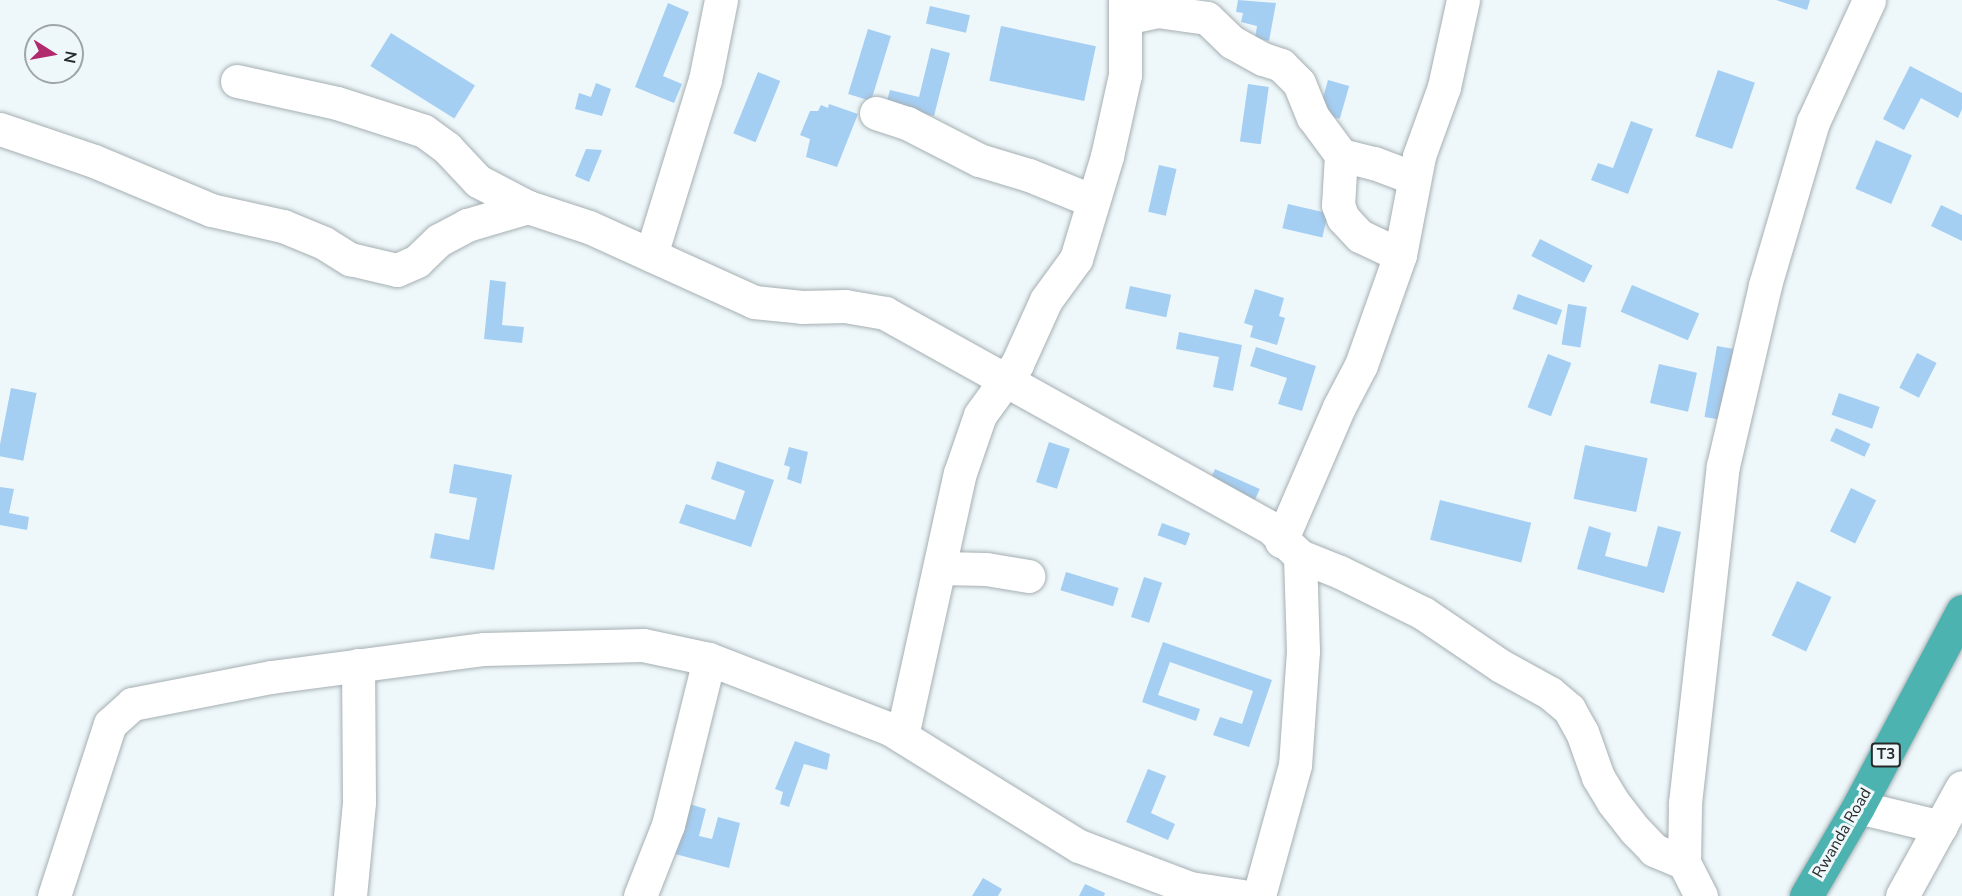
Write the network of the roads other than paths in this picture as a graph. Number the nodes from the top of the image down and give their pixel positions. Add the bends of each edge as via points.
1 (722, 0) edge
2 (1463, 0) edge
3 (1869, 0) edge
4 (1125, 9) edge
5 (237, 81) dead end
6 (876, 113) dead end
7 (0, 129) edge
8 (1341, 155) junction
9 (1414, 178) junction
10 (1094, 201) junction
11 (528, 207) junction
12 (651, 255) junction
13 (1400, 255) junction
14 (1006, 378) junction
15 (1291, 548) junction
16 (940, 568) junction
17 (1028, 576) dead end
18 (1962, 611) edge
19 (709, 659) junction
20 (358, 665) junction
21 (902, 736) junction
22 (1962, 787) edge
23 (1858, 807) junction
24 (1941, 827) junction
25 (1686, 881) edge
26 (54, 896) edge
27 (350, 896) edge
28 (640, 896) edge
29 (1242, 896) edge
30 (1259, 896) edge
31 (1806, 896) edge
32 (1902, 896) edge

1 - 12 street via 705,80
2 - 9 street via 1444,87 1425,133
3 - 25 street via 1813,122 1765,285 1723,466 1685,803
4 - 8 street via 1207,18 1232,42 1281,65 1299,83 1313,117
4 - 10 street via 1125,75
5 - 11 street via 337,103 424,131 447,148 478,181
6 - 10 street via 906,123 979,160
7 - 11 street via 94,161 211,210 283,226 350,259 397,270 417,261 439,240 467,225
8 - 9 street
8 - 13 street via 1338,205 1343,218 1360,236
9 - 13 street
10 - 14 street via 1076,259 1046,300 1017,364
11 - 12 street via 589,227
12 - 14 street via 754,302 845,306 885,313
13 - 15 street via 1360,365 1339,407
14 - 15 street via 1270,528
14 - 16 street via 980,415 960,473
15 - 25 street via 1423,613 1501,666 1550,693 1569,710 1582,732 1598,777 1613,802
15 - 30 street via 1304,651 1295,765
16 - 17 street via 986,569
16 - 21 street
18 - 23 highway, Rwanda Road / T3
19 - 20 street via 644,645 484,648
19 - 21 street
19 - 28 street via 668,825
20 - 26 street via 132,704 110,724
20 - 27 street via 359,802
21 - 29 street via 1079,846 1190,888
22 - 24 street
23 - 24 street
23 - 31 highway, Rwanda Road / T3
24 - 32 street

